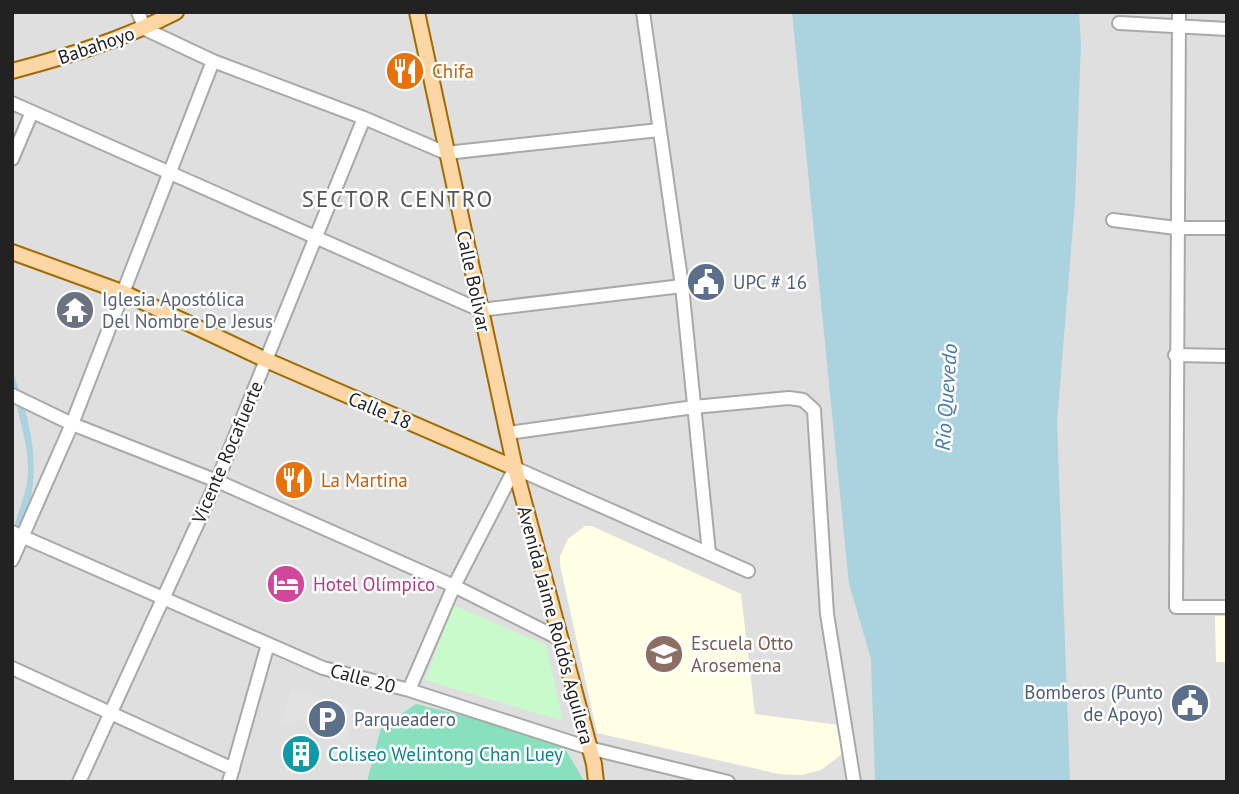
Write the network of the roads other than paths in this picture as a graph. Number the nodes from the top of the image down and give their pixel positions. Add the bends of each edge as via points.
1 (138, 12) edge
2 (176, 12) edge
3 (417, 12) edge
4 (643, 12) edge
5 (1179, 19) edge
6 (1119, 23) dead end
7 (145, 29) junction
8 (1227, 29) edge
9 (213, 61) junction
10 (12, 71) edge
11 (12, 103) edge
12 (32, 112) junction
13 (364, 118) junction
14 (659, 130) junction
15 (446, 153) junction
16 (12, 159) edge
17 (169, 173) junction
18 (1114, 220) dead end
19 (1176, 228) junction
20 (1227, 228) edge
21 (314, 237) junction
22 (12, 252) edge
23 (682, 286) junction
24 (122, 292) junction
25 (480, 310) junction
26 (1175, 355) junction
27 (1227, 356) edge
28 (266, 360) junction
29 (12, 395) edge
30 (694, 407) junction
31 (72, 424) junction
32 (508, 433) junction
33 (515, 468) junction
34 (217, 481) junction
35 (18, 535) edge
36 (709, 553) junction
37 (12, 560) edge
38 (748, 571) dead end
39 (454, 586) junction
40 (162, 598) junction
41 (1227, 607) edge
42 (562, 640) junction
43 (268, 644) junction
44 (12, 668) edge
45 (409, 691) junction
46 (110, 713) junction
47 (589, 748) junction
48 (231, 775) edge
49 (79, 782) edge
50 (596, 782) edge
51 (728, 782) edge
52 (854, 782) edge

1 - 7 street
2 - 7 main road, Babahoyo
3 - 15 main road, Calle Bolivar
4 - 14 street
5 - 6 street
5 - 8 street
5 - 19 street
7 - 9 street
7 - 10 main road, Babahoyo
9 - 13 street
9 - 17 street
11 - 12 street
12 - 16 street
12 - 17 street
13 - 15 street
13 - 21 street, Vicente Rocafuerte
14 - 15 street
14 - 23 street
15 - 25 main road, Calle Bolivar
17 - 21 street
17 - 24 street
18 - 19 street
19 - 20 street
19 - 26 street
21 - 25 street
21 - 28 street, Vicente Rocafuerte
22 - 24 main road, Calle 18
23 - 25 street
23 - 30 street
24 - 28 main road, Calle 18
24 - 31 street
25 - 32 main road, Calle Bolivar
26 - 27 street
26 - 41 street via 1175,607
28 - 33 main road, Calle 18
28 - 34 street, Vicente Rocafuerte
29 - 31 street
30 - 32 street
30 - 36 street
30 - 52 street via 789,398 803,400 814,410 827,614
31 - 34 street
31 - 35 street
32 - 33 main road, Calle Bolivar
33 - 36 street, Calle 18
33 - 39 street
33 - 42 main road, Avenida Jaime Roldós Aguilera
34 - 39 street
34 - 40 street, Vicente Rocafuerte
35 - 37 street
35 - 40 street, Calle 20
36 - 38 street, Calle 18
39 - 42 street
39 - 45 street
40 - 43 street, Calle 20
40 - 46 street, Vicente Rocafuerte
42 - 47 main road, Avenida Jaime Roldós Aguilera
43 - 45 street, Calle 20 via 323,668
43 - 48 street
44 - 46 street
45 - 47 street, Calle 20
46 - 48 street
46 - 49 street, Vicente Rocafuerte
47 - 50 main road, Avenida Jaime Roldós Aguilera
47 - 51 street, Calle 20

